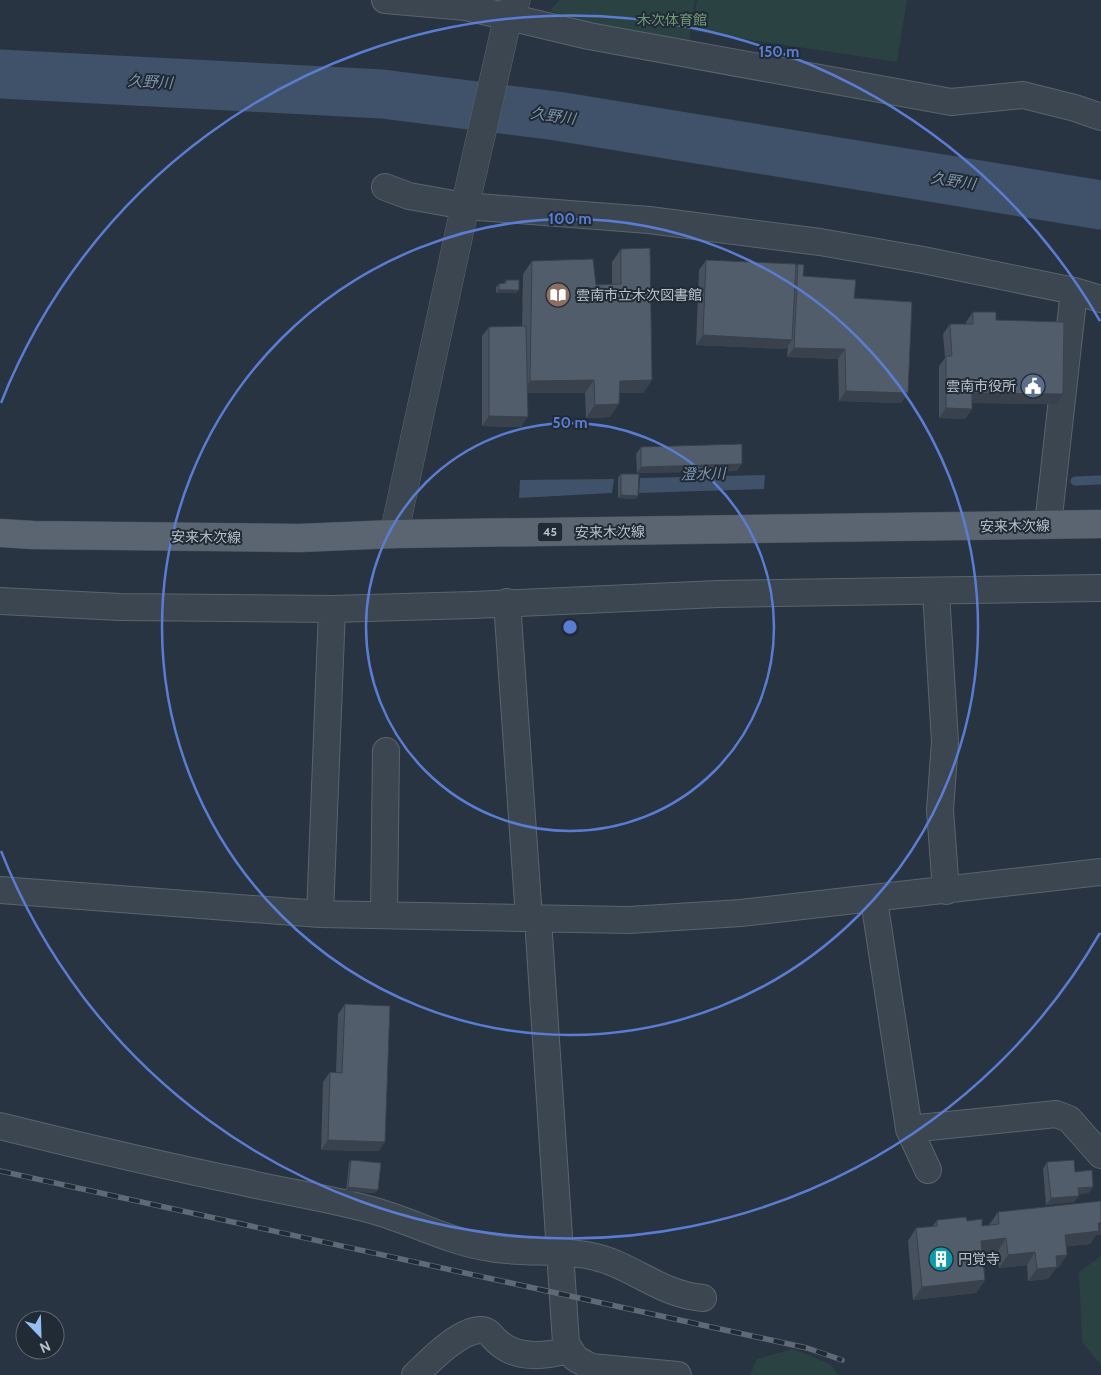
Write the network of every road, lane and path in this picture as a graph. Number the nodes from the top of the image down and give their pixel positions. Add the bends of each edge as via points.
1 (385, 0) edge
2 (510, 15) edge
3 (1101, 118) edge
4 (385, 187) dead end
5 (467, 198) junction
6 (1074, 291) junction
7 (1101, 299) edge
8 (1101, 524) edge
9 (1048, 525) junction
10 (0, 533) edge
11 (394, 534) junction
12 (1101, 588) edge
13 (936, 592) junction
14 (0, 601) edge
15 (507, 602) junction
16 (332, 609) junction
17 (386, 751) dead end
18 (1101, 872) edge
19 (0, 890) edge
20 (946, 891) junction
21 (874, 900) junction
22 (320, 914) junction
23 (384, 915) junction
24 (534, 919) junction
25 (0, 1126) edge
26 (909, 1129) junction
27 (1101, 1155) edge
28 (928, 1170) dead end
29 (560, 1251) junction
30 (703, 1298) dead end
31 (569, 1350) junction
32 (415, 1375) edge
33 (678, 1375) edge

1 - 2 street via 466,7
2 - 3 street via 589,36 951,102 1023,95
2 - 5 street
4 - 5 street via 409,196
5 - 6 street via 820,242
5 - 11 street
6 - 7 street
6 - 9 street
8 - 9 main road, 安来木次線 / 45
9 - 11 main road, 安来木次線 / 45
10 - 11 main road, 安来木次線 / 45 via 300,538
12 - 13 street
13 - 15 street via 718,594
13 - 20 street via 945,742 940,810
14 - 16 street via 120,607
15 - 16 street
15 - 24 street
16 - 22 street
17 - 23 street
18 - 20 street
19 - 22 street
20 - 21 street
21 - 24 street via 639,919
21 - 26 street
22 - 23 street
23 - 24 street
24 - 29 street
25 - 29 street via 375,1211 426,1231 490,1249
26 - 27 street via 1056,1114 1069,1119
26 - 28 street
29 - 30 street via 610,1262 668,1291
29 - 31 street
31 - 32 street via 543,1356 513,1352 498,1343 491,1334 474,1330 454,1340
31 - 33 street via 581,1364 591,1367

